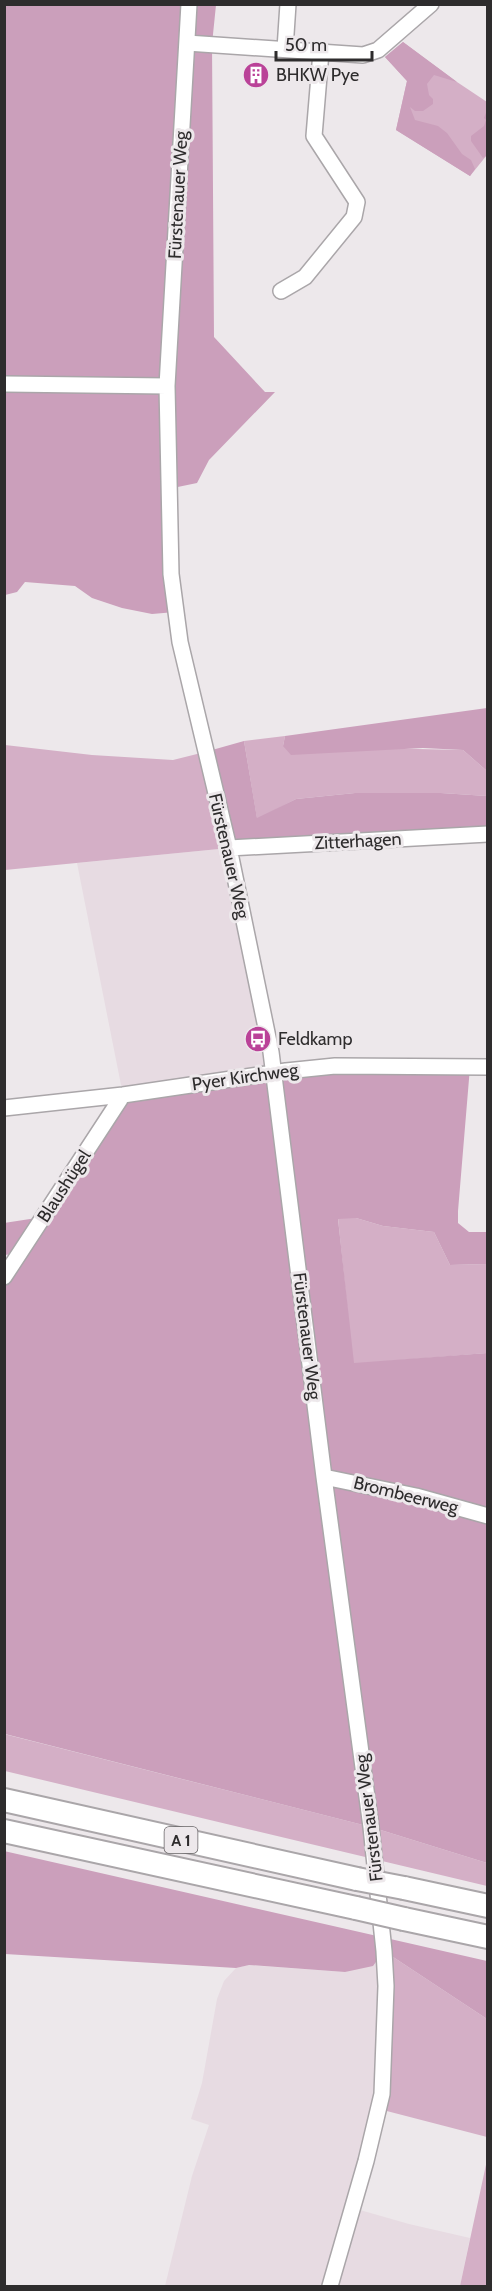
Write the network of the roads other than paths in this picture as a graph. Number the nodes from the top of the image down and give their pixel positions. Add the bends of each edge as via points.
1 (189, 4) edge
2 (288, 4) edge
3 (431, 4) edge
4 (187, 43) junction
5 (285, 49) junction
6 (321, 52) junction
7 (281, 291) dead end
8 (6, 384) edge
9 (167, 386) junction
10 (488, 834) edge
11 (229, 848) junction
12 (488, 1067) edge
13 (274, 1072) junction
14 (123, 1095) junction
15 (4, 1108) edge
16 (4, 1277) edge
17 (324, 1477) junction
18 (488, 1516) edge
19 (4, 1800) edge
20 (4, 1831) edge
21 (488, 1906) edge
22 (488, 1937) edge
23 (330, 2286) edge

1 - 4 street, Fürstenauer Weg
2 - 5 street
3 - 6 street via 378,50 363,55
4 - 5 street
4 - 9 street, Fürstenauer Weg
5 - 6 street
6 - 7 street via 314,136 357,202 354,217 305,277
8 - 9 street
9 - 11 street, Fürstenauer Weg via 170,563 175,612
10 - 11 street, Zitterhagen
11 - 13 street, Fürstenauer Weg
12 - 13 street, Pyer Kirchweg via 335,1066
13 - 14 street, Pyer Kirchweg
13 - 17 street, Fürstenauer Weg
14 - 15 street, Pyer Kirchweg
14 - 16 street, Blaushügel
17 - 18 street, Brombeerweg
17 - 23 street, Fürstenauer Weg via 371,1827 386,1986 382,2094
19 - 21 highway, A 1, bridge
20 - 22 highway, A 1, bridge

